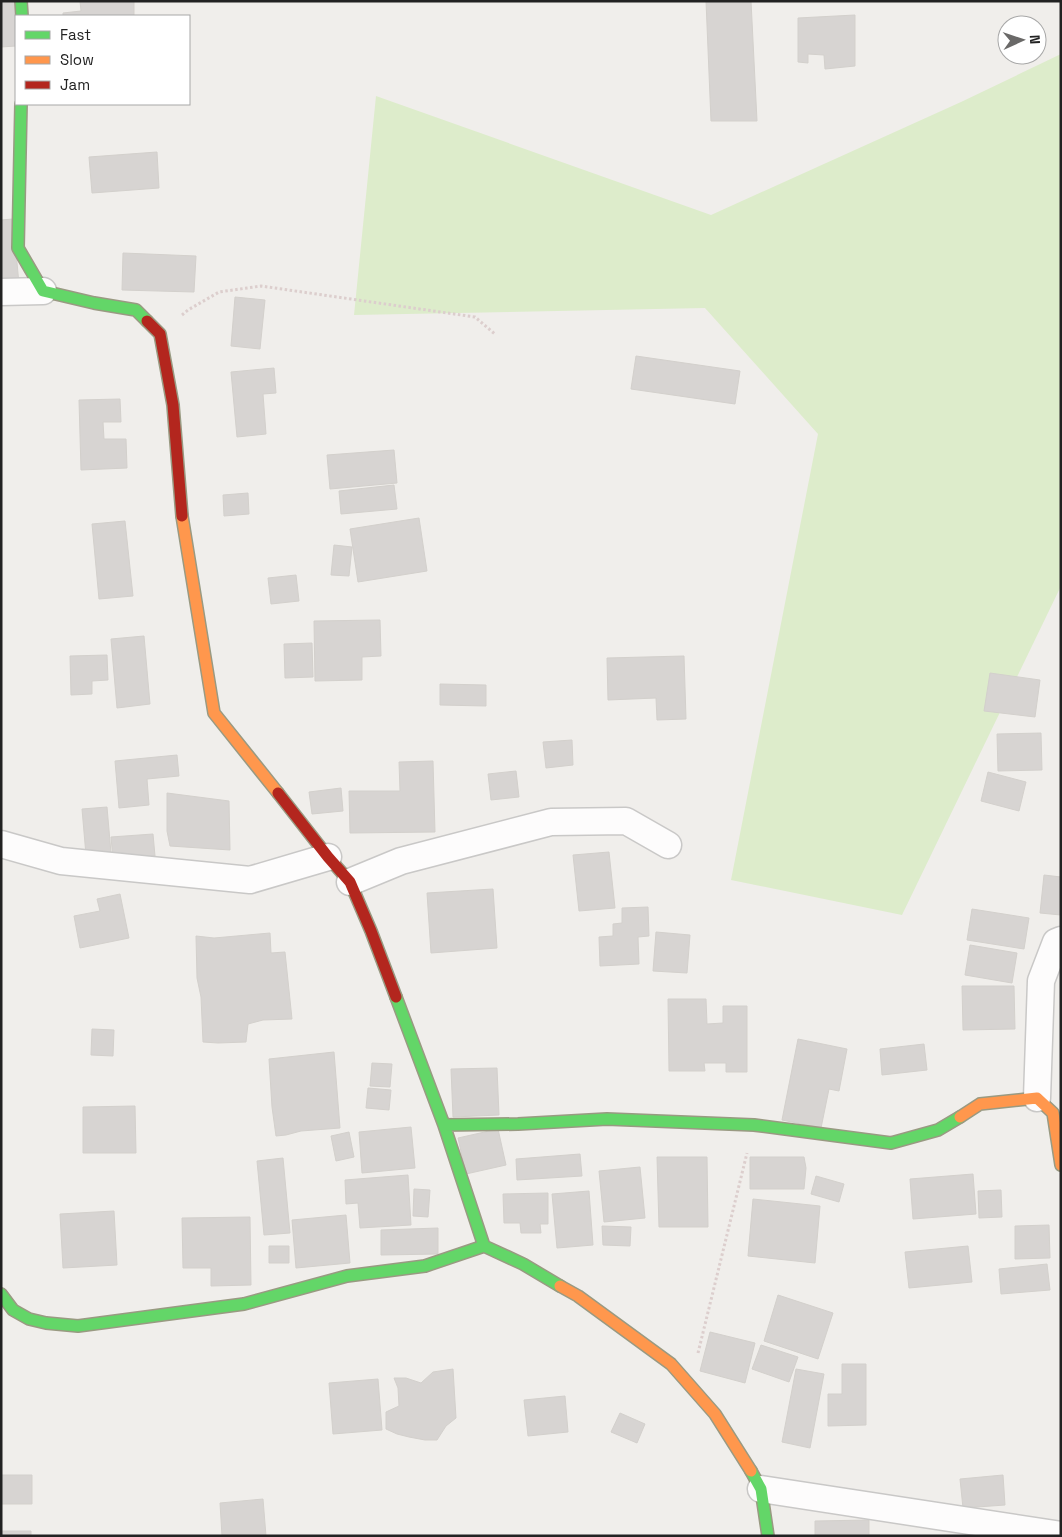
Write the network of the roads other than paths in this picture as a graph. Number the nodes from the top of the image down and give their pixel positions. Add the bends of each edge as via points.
1 (22, 1) edge
2 (22, 15) edge
3 (21, 105) edge
4 (43, 291) junction
5 (1, 292) edge
6 (1, 844) edge
7 (668, 845) dead end
8 (328, 857) junction
9 (350, 882) junction
10 (1061, 940) edge
11 (1037, 1098) junction
12 (444, 1125) junction
13 (1061, 1164) edge
14 (484, 1246) junction
15 (1, 1294) edge
16 (761, 1488) junction
17 (1061, 1535) edge
18 (768, 1536) edge

1 - 2 street
3 - 4 street via 18,248
4 - 5 street
4 - 8 street via 94,304 136,310 160,334 173,405 181,508 214,713
6 - 8 street via 61,861 250,880
7 - 9 street via 626,822 551,822 401,861
8 - 9 street
9 - 12 street
10 - 11 street via 1056,942 1040,981
11 - 12 street via 980,1104 938,1130 891,1143 754,1126 607,1119
11 - 13 street via 1053,1113
12 - 14 street
14 - 15 street via 425,1266 347,1276 244,1304 78,1326 29,1319 13,1310
14 - 16 street via 578,1296 671,1364 715,1414
16 - 17 street
16 - 18 street

